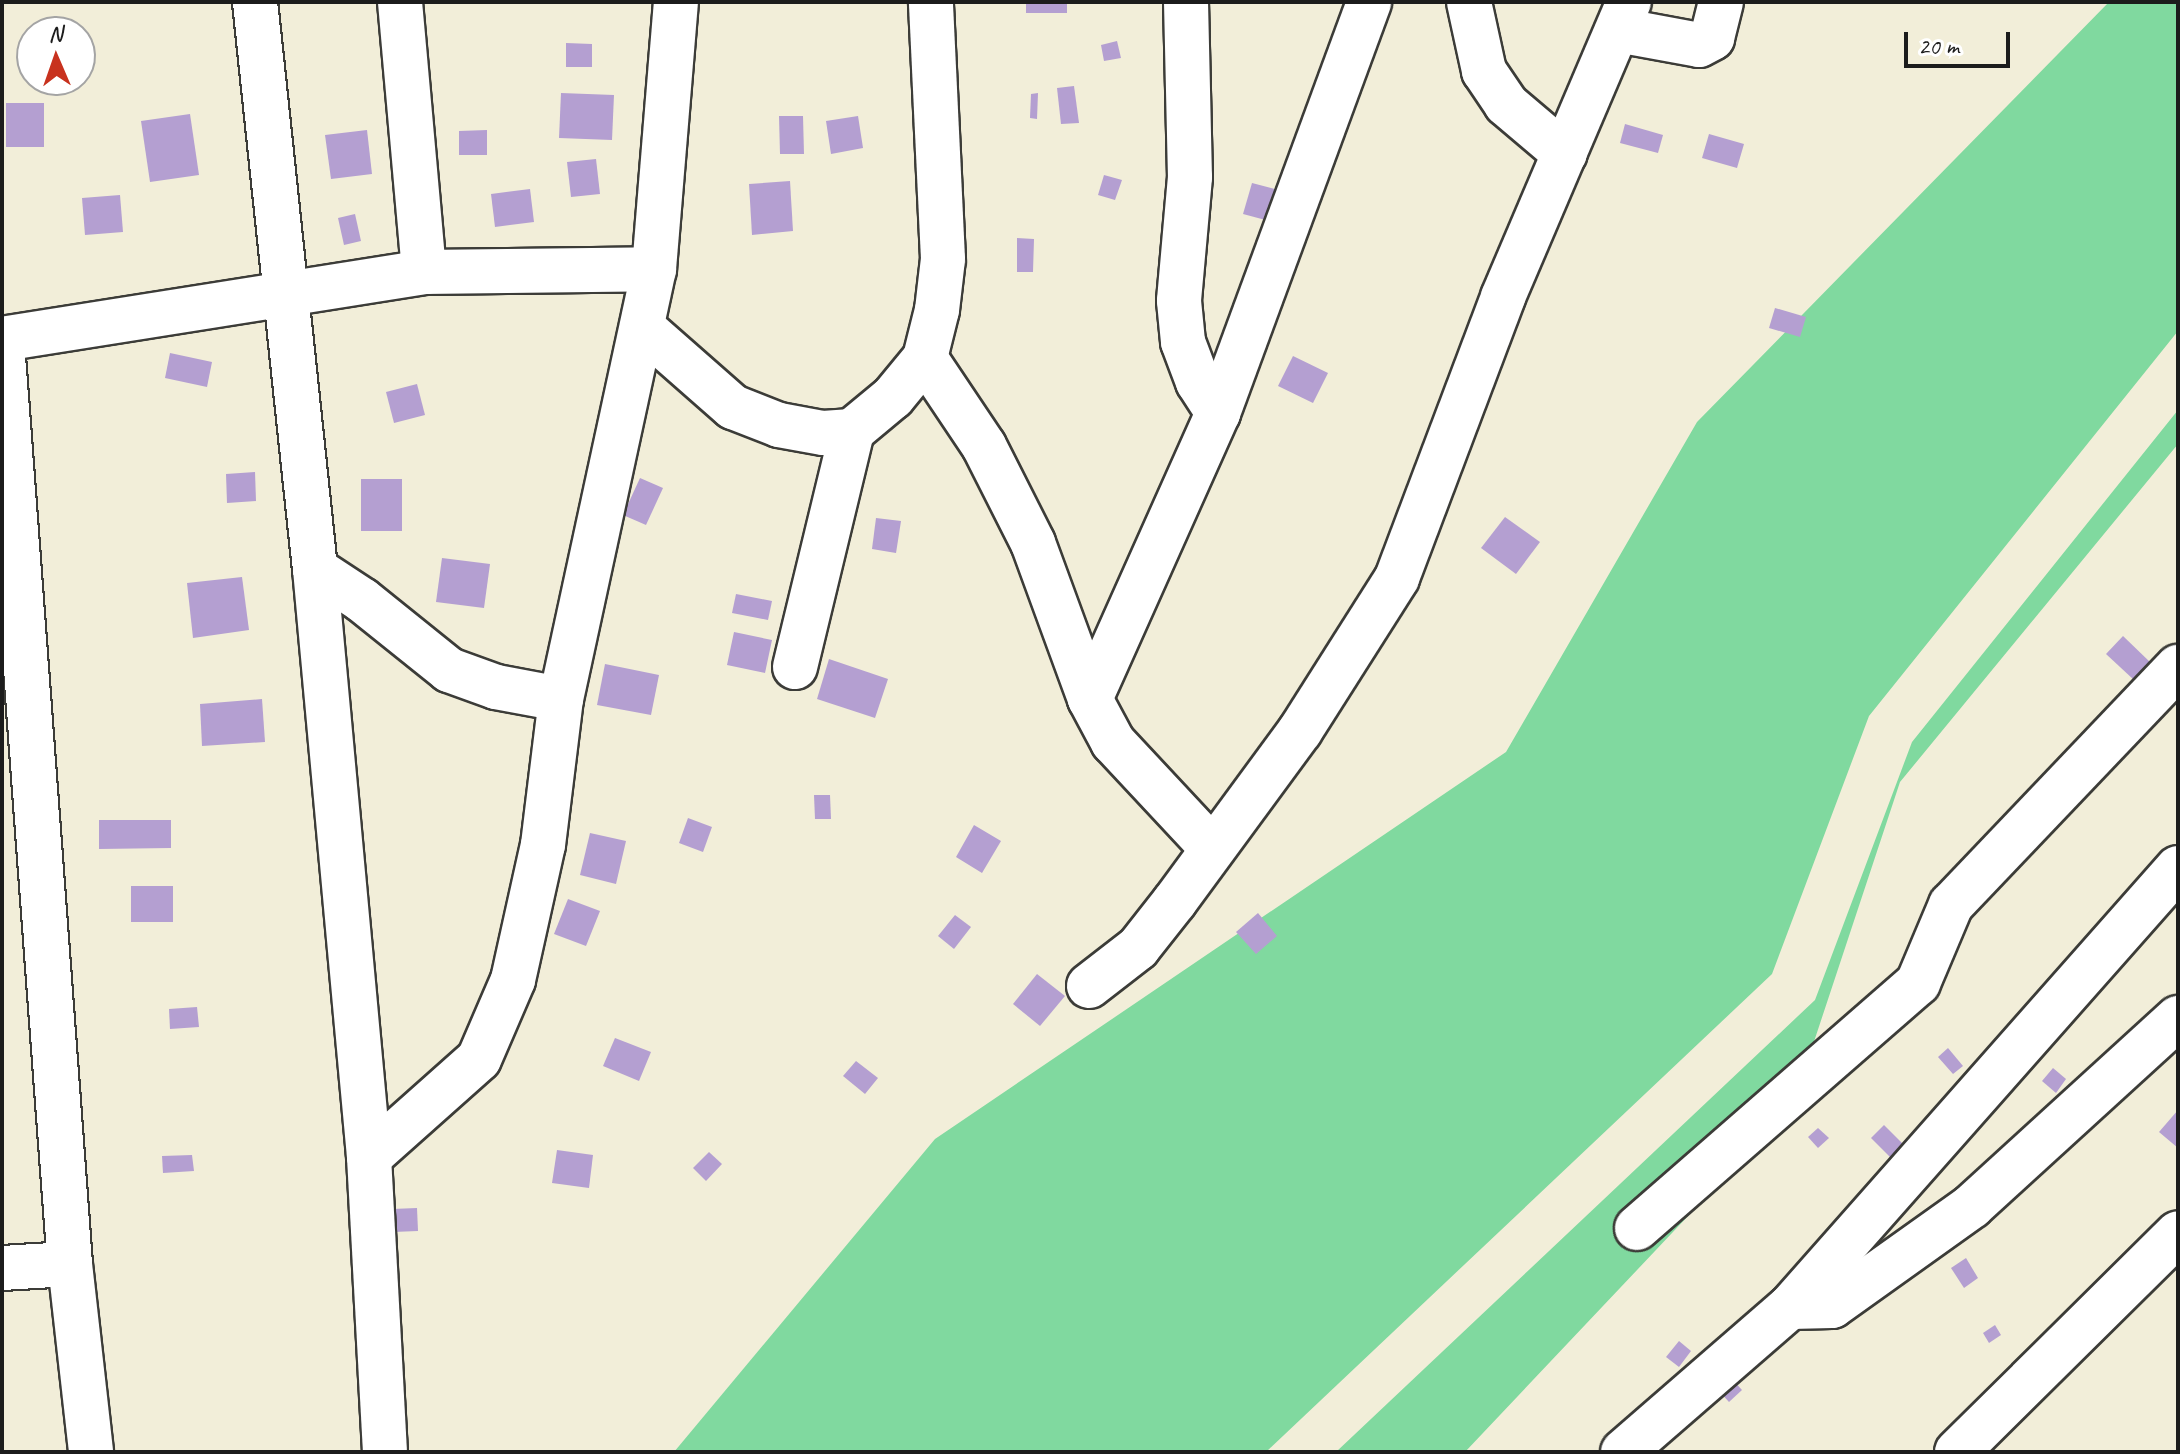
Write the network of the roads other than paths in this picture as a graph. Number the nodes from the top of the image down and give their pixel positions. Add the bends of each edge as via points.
1 (255, 2) edge
2 (400, 2) edge
3 (676, 2) edge
4 (931, 2) edge
5 (1186, 2) edge
6 (1369, 2) edge
7 (1469, 2) edge
8 (1721, 2) edge
9 (1624, 16) edge
10 (1565, 154) junction
11 (654, 269) junction
12 (424, 272) junction
13 (284, 297) junction
14 (643, 328) junction
15 (2, 341) edge
16 (925, 358) junction
17 (1218, 413) junction
18 (852, 431) junction
19 (315, 569) junction
20 (795, 667) dead end
21 (2178, 667) edge
22 (561, 699) junction
23 (1090, 699) junction
24 (1211, 847) junction
25 (2178, 868) edge
26 (1089, 986) dead end
27 (2178, 1018) edge
28 (369, 1157) junction
29 (1637, 1228) dead end
30 (2178, 1233) edge
31 (70, 1264) junction
32 (2, 1268) edge
33 (1790, 1307) junction
34 (91, 1452) edge
35 (385, 1452) edge
36 (1623, 1452) edge
37 (1957, 1452) edge

1 - 13 street
2 - 12 street
3 - 11 street
4 - 16 street via 943,259
5 - 17 street via 1190,177 1179,301 1183,342 1198,382
6 - 17 street
7 - 10 street via 1484,71 1506,104
8 - 9 street via 1712,38 1699,45
9 - 10 street
10 - 24 street via 1503,297 1397,578 1300,731
11 - 12 street
11 - 14 street
12 - 13 street
13 - 15 street
13 - 19 street
14 - 18 street via 733,407 779,425 823,433
14 - 22 street
15 - 31 street
16 - 18 street via 893,397
16 - 23 street via 984,446 1033,543
17 - 23 street
18 - 20 street
19 - 22 street via 449,670 496,687
19 - 28 street
21 - 29 street via 1951,905 1918,983
22 - 28 street via 543,845 513,980 497,1021 479,1059
23 - 24 street via 1113,742
24 - 26 street via 1138,948
25 - 33 street
27 - 33 street via 1972,1206 1832,1306
28 - 35 street
30 - 37 street
31 - 32 street
31 - 34 street
33 - 36 street

